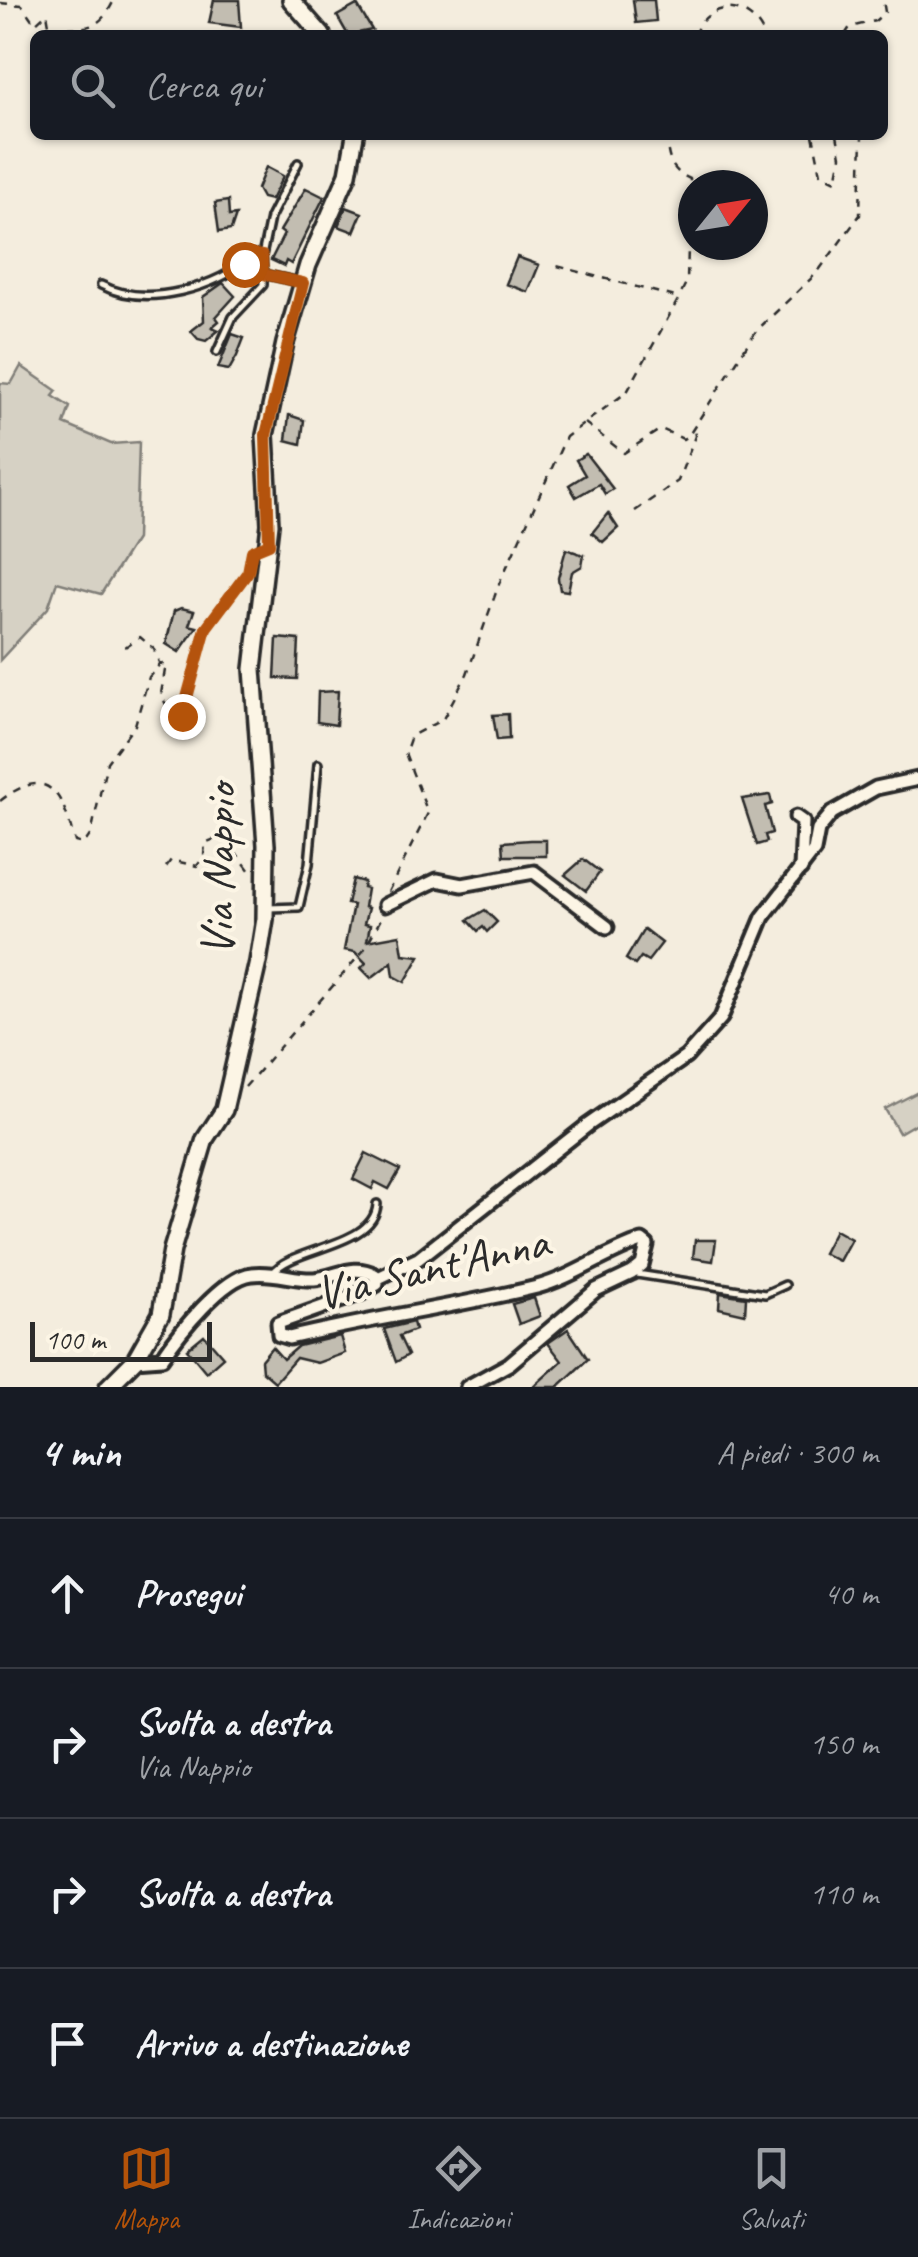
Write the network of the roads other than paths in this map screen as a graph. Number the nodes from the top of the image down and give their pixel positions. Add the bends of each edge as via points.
1 (291, 0) edge
2 (318, 30) edge
3 (354, 140) edge
4 (298, 163) dead end
5 (262, 256) junction
6 (263, 274) junction
7 (303, 283) junction
8 (100, 285) dead end
9 (217, 352) dead end
10 (318, 764) dead end
11 (918, 779) edge
12 (796, 817) dead end
13 (802, 869) junction
14 (385, 905) road end
15 (265, 908) junction
16 (608, 927) dead end
17 (377, 1204) dead end
18 (273, 1273) junction
19 (632, 1273) junction
20 (376, 1280) junction
21 (785, 1285) dead end
22 (135, 1360) junction
23 (108, 1387) edge
24 (468, 1387) edge

1 - 2 street
3 - 7 street, Via Nappio via 348,174
4 - 5 lane via 270,218
5 - 6 lane
5 - 8 lane via 218,280 143,297 124,297
6 - 7 lane
6 - 9 lane via 263,285 234,317
7 - 15 street, Via Nappio via 266,435 269,544 253,669
10 - 15 lane via 299,906
11 - 13 street via 876,788 832,813
12 - 13 street via 802,822
13 - 20 street via 762,917 721,1018 686,1057 418,1259
14 - 16 street via 437,880 462,885 534,872
15 - 22 street, Via Nappio via 224,1110 204,1139 161,1314
17 - 18 lane via 362,1227 312,1255 287,1260
18 - 20 street, Via Sant'Anna via 314,1279 351,1269 368,1271
18 - 22 street, Via Sant'Anna via 246,1274 180,1331 162,1358
19 - 20 street, Via Sant'Anna via 647,1253 642,1242 539,1286 289,1338 279,1334 278,1323 287,1317 362,1294
19 - 21 lane via 765,1294
19 - 24 street, Via Sant'Anna via 596,1290 509,1364
22 - 23 street, Via Nappio

